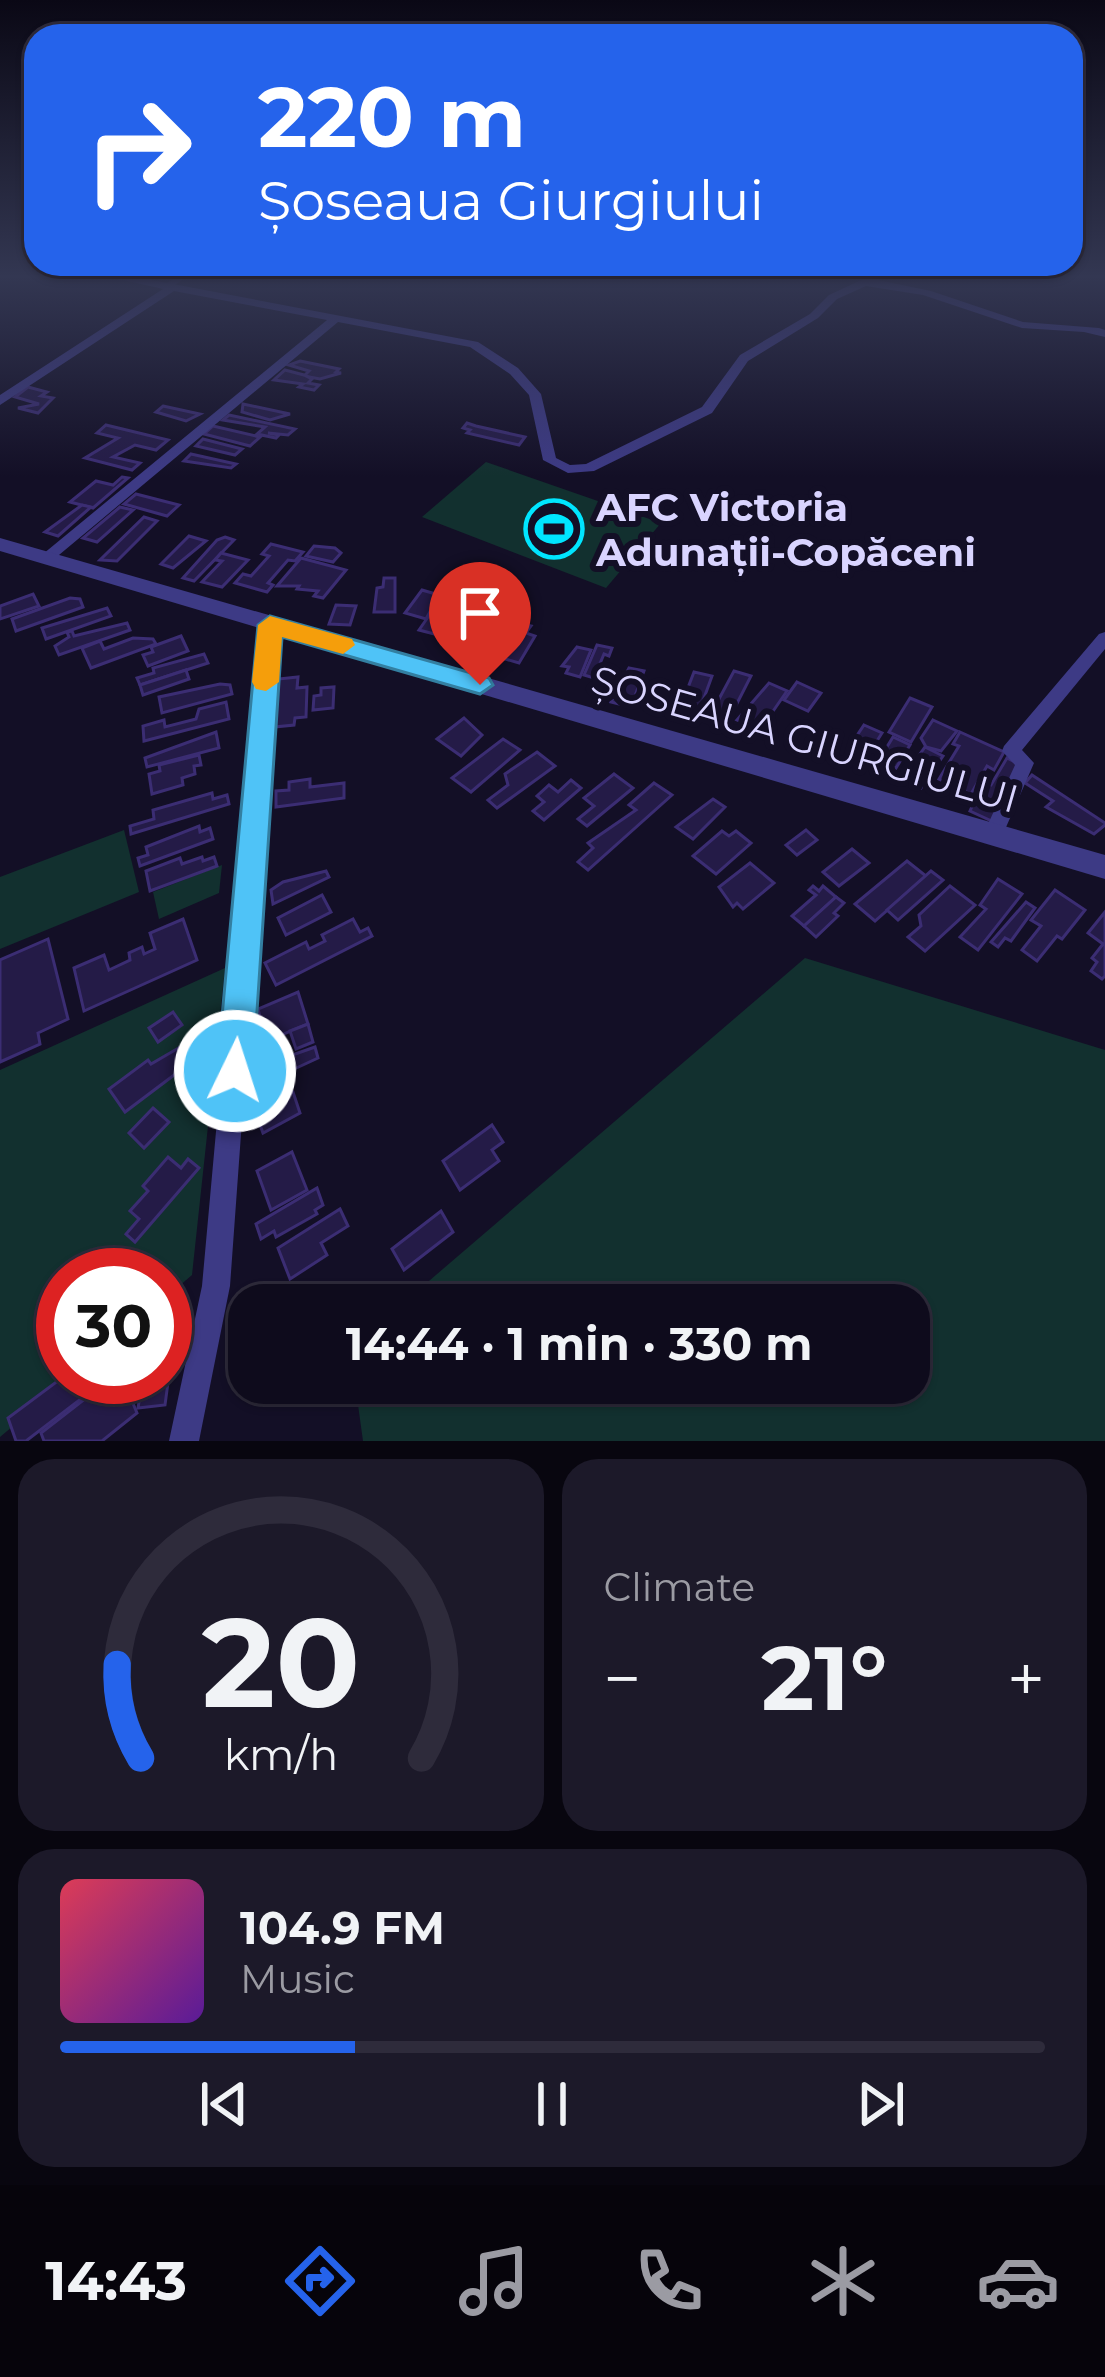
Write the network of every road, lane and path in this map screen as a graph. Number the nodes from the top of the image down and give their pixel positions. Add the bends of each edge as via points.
1 (87, 342) edge
2 (307, 342) edge
3 (452, 342) edge
4 (770, 342) edge
5 (0, 400) edge
6 (0, 544) edge
7 (48, 557) junction
8 (270, 625) junction
9 (1105, 638) edge
10 (993, 835) junction
11 (1105, 867) edge
12 (184, 1441) edge

1 - 5 street
2 - 7 street
3 - 4 street via 484,349 535,394 550,460 581,470 707,410 744,358
6 - 7 street, ȘOSEAUA GIURGIULUI
7 - 8 street, ȘOSEAUA GIURGIULUI
8 - 10 street, ȘOSEAUA GIURGIULUI
8 - 12 street via 220,1248
9 - 10 street via 1012,751 1025,763
10 - 11 street, ȘOSEAUA GIURGIULUI

